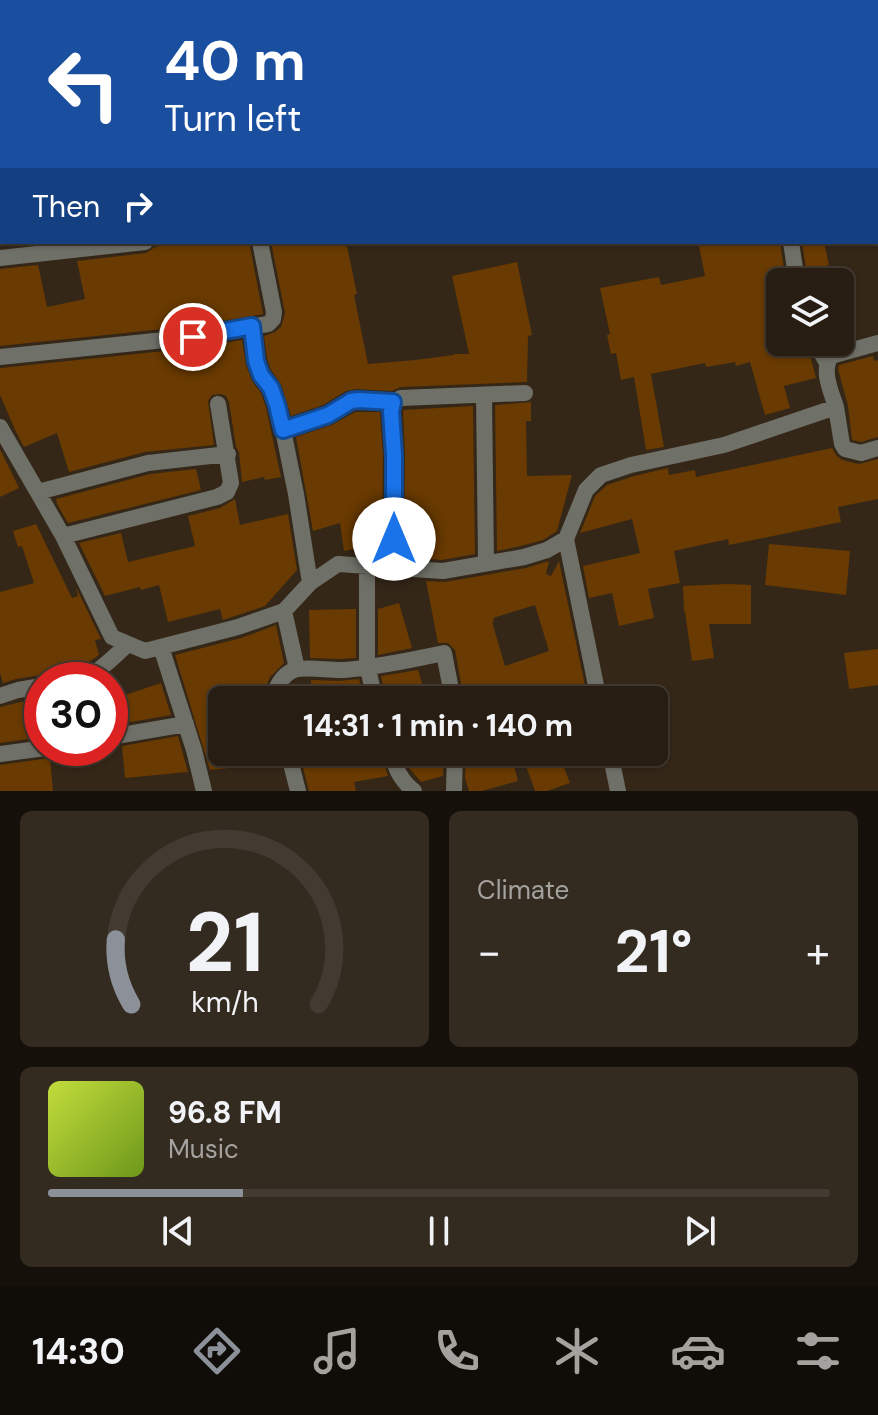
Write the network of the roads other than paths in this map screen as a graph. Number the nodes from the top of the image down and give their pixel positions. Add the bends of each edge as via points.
1 (127, 244) edge
2 (260, 244) edge
3 (791, 244) edge
4 (0, 258) edge
5 (795, 268) edge
6 (252, 326) junction
7 (878, 343) edge
8 (823, 356) edge
9 (0, 357) edge
10 (827, 363) junction
11 (525, 393) dead end
12 (484, 395) junction
13 (393, 402) junction
14 (218, 404) dead end
15 (836, 407) junction
16 (0, 427) edge
17 (283, 430) junction
18 (878, 448) edge
19 (228, 454) junction
20 (38, 492) junction
21 (63, 536) junction
22 (566, 539) junction
23 (486, 563) junction
24 (367, 566) junction
25 (393, 567) junction
26 (310, 583) junction
27 (284, 611) junction
28 (128, 644) junction
29 (161, 647) junction
30 (108, 662) edge
31 (368, 668) junction
32 (297, 669) junction
33 (277, 686) edge
34 (372, 686) edge
35 (450, 686) edge
36 (596, 686) edge
37 (24, 689) edge
38 (0, 696) edge
39 (186, 724) junction
40 (128, 734) edge
41 (24, 751) edge
42 (0, 754) edge
43 (292, 766) edge
44 (395, 766) edge
45 (455, 766) edge
46 (613, 766) edge
47 (204, 791) edge
48 (298, 791) edge
49 (414, 791) edge
50 (454, 791) edge
51 (618, 791) edge

1 - 4 street
2 - 6 street via 274,312 268,324
3 - 5 street
6 - 9 street
6 - 17 street via 256,361 271,388
7 - 10 street via 831,356
8 - 10 street
10 - 15 street
11 - 12 street
12 - 13 street
12 - 23 street
13 - 17 street via 351,401
13 - 25 street
14 - 19 street
15 - 18 street via 845,449 861,453
15 - 22 street via 724,445 601,475 586,490
16 - 20 street
17 - 26 street
19 - 20 street via 148,463
19 - 21 street via 231,483 217,497
20 - 21 street
21 - 28 street via 112,637
22 - 23 street via 524,557
22 - 36 street
23 - 25 street via 443,571
24 - 25 street
24 - 26 street via 338,564
24 - 31 street
26 - 27 street
27 - 29 street
27 - 32 street
28 - 29 street via 145,651
28 - 30 street
29 - 39 street
31 - 32 street
31 - 34 street
31 - 35 street via 444,653
32 - 33 street
37 - 38 street
39 - 40 street
39 - 47 street
41 - 42 street
43 - 48 street
44 - 49 street
45 - 50 street
46 - 51 street

